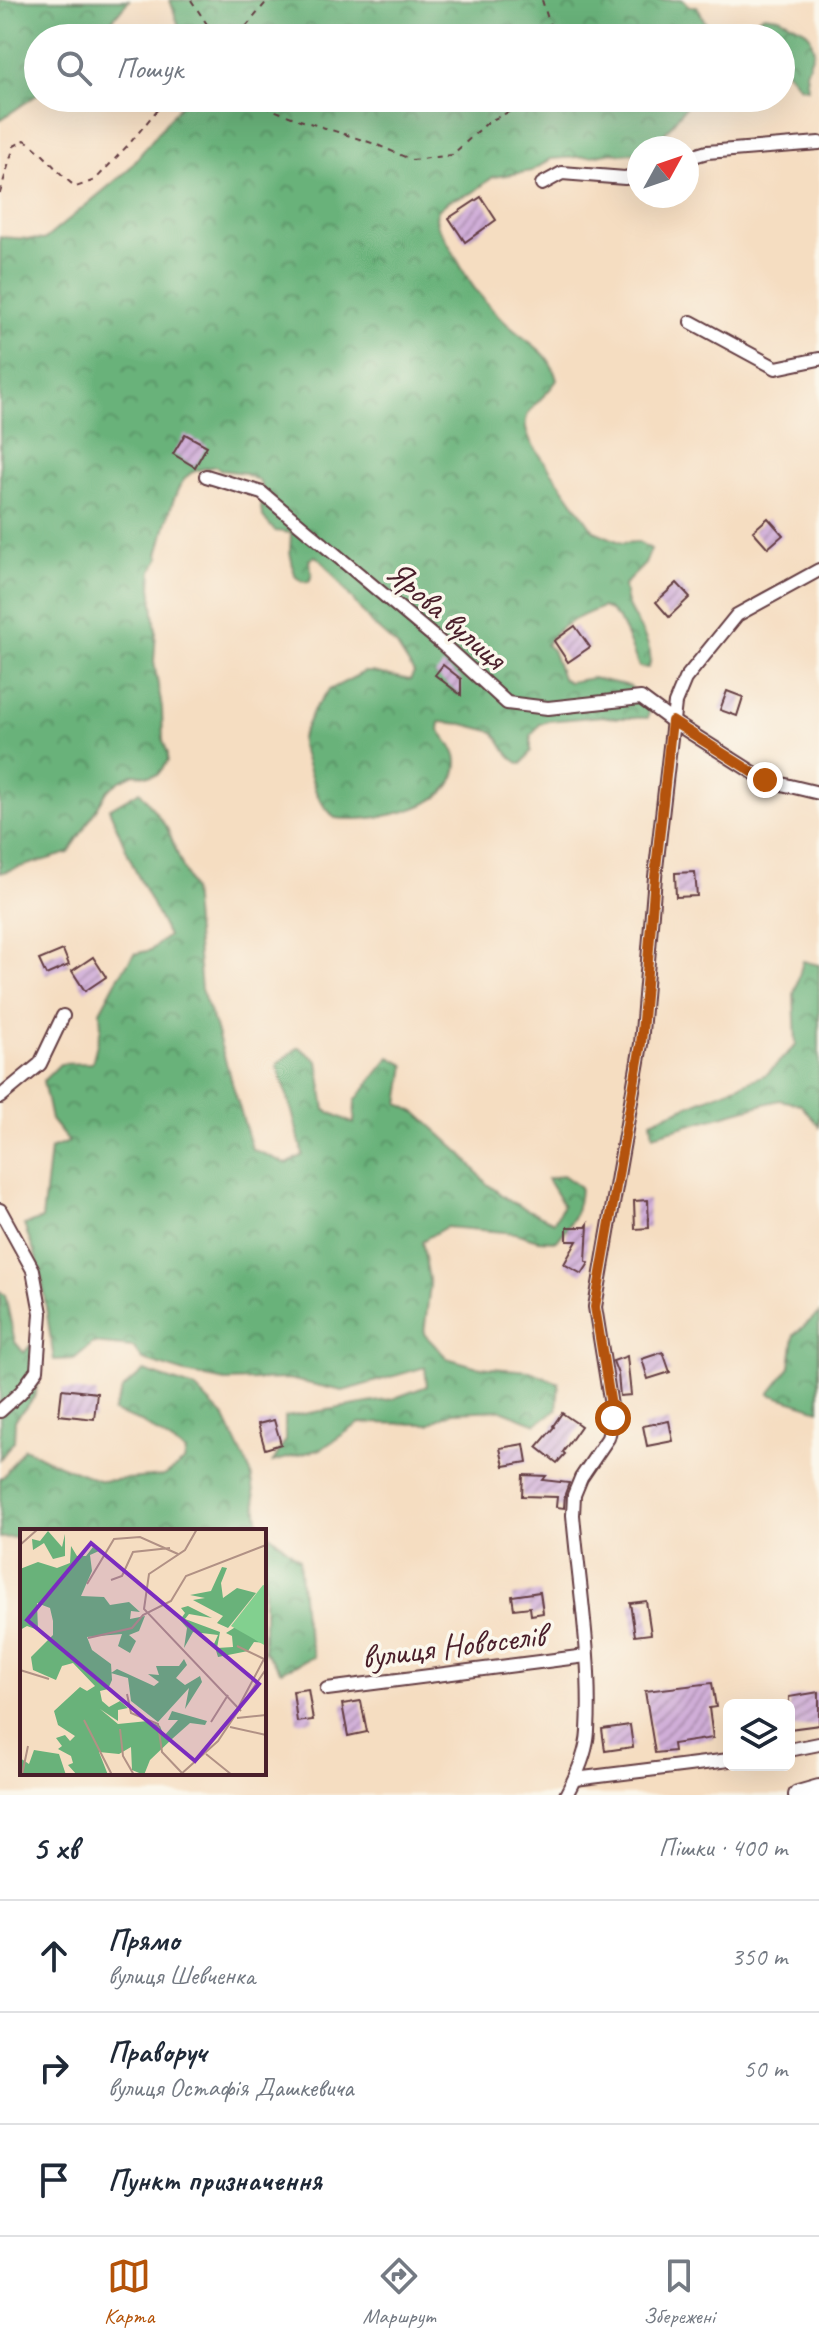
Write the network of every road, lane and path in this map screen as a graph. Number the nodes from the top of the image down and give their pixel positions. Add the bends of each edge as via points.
1 (191, 0) edge
2 (268, 0) edge
3 (542, 0) edge
4 (207, 24) edge
5 (248, 24) edge
6 (550, 24) edge
7 (155, 112) edge
8 (279, 112) edge
9 (508, 112) edge
10 (819, 143) edge
11 (699, 154) edge
12 (627, 177) edge
13 (542, 184) dead end
14 (0, 193) edge
15 (691, 322) dead end
16 (819, 359) edge
17 (206, 476) dead end
18 (819, 570) edge
19 (672, 721) junction
20 (819, 793) edge
21 (63, 1016) dead end
22 (0, 1097) edge
23 (0, 1210) edge
24 (0, 1411) edge
25 (586, 1656) junction
26 (327, 1689) dead end
27 (819, 1744) edge
28 (795, 1749) edge
29 (723, 1761) edge
30 (575, 1779) junction
31 (819, 1789) edge
32 (566, 1795) edge
33 (798, 1795) edge

1 - 4 path
2 - 5 path
3 - 6 path
7 - 14 path via 95,180 76,187 25,140 14,146
8 - 9 path via 412,160 452,155 488,122
10 - 11 street
12 - 13 street via 562,173
15 - 16 street via 776,368
17 - 19 street, Ярова вулиця via 262,493 507,703 548,708 641,698
18 - 19 street via 737,615 685,679
19 - 20 street, Ярова вулиця via 765,780
19 - 25 street via 641,1044 595,1307 613,1418 608,1438 574,1495
21 - 22 street via 40,1064
23 - 24 street via 33,1270 41,1313 37,1370
25 - 26 street, вулиця Новоселів
25 - 30 street via 588,1733
27 - 28 street
29 - 30 street
30 - 32 street
31 - 33 street

